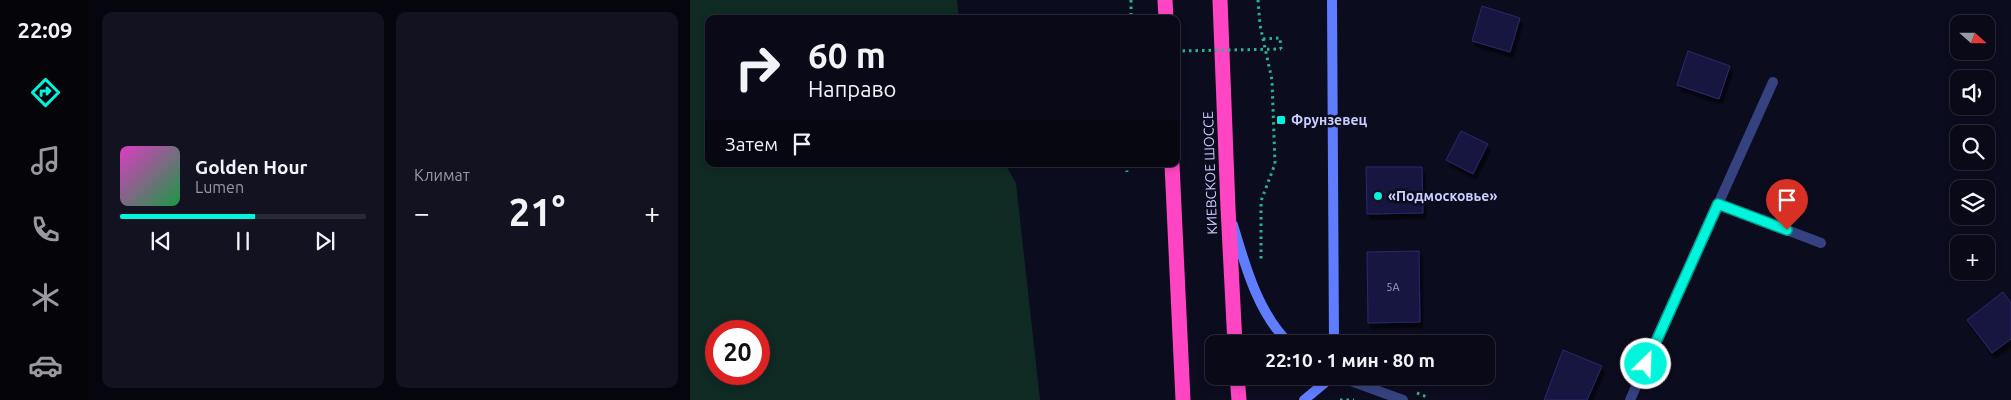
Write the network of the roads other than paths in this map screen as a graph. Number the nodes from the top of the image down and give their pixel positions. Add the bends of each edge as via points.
1 (1165, 0) edge
2 (1220, 0) edge
3 (1332, 0) edge
4 (1166, 15) edge
5 (1773, 82) dead end
6 (1172, 167) edge
7 (1718, 204) junction
8 (1228, 208) junction
9 (1821, 243) dead end
10 (1334, 330) junction
11 (1235, 335) edge
12 (1282, 335) edge
13 (1332, 335) edge
14 (1334, 335) edge
15 (1238, 385) edge
16 (1322, 385) edge
17 (1362, 385) edge
18 (1183, 400) edge
19 (1239, 400) edge
20 (1304, 400) edge
21 (1403, 400) edge
22 (1630, 400) edge

1 - 4 highway
2 - 8 highway, КИЕВСКОЕ ШОССЕ
3 - 10 street
5 - 7 street
6 - 18 highway
7 - 9 street
7 - 22 street
8 - 11 highway, КИЕВСКОЕ ШОССЕ
8 - 12 street via 1262,308
10 - 13 street
10 - 14 street
15 - 19 highway
16 - 20 street
17 - 21 street

